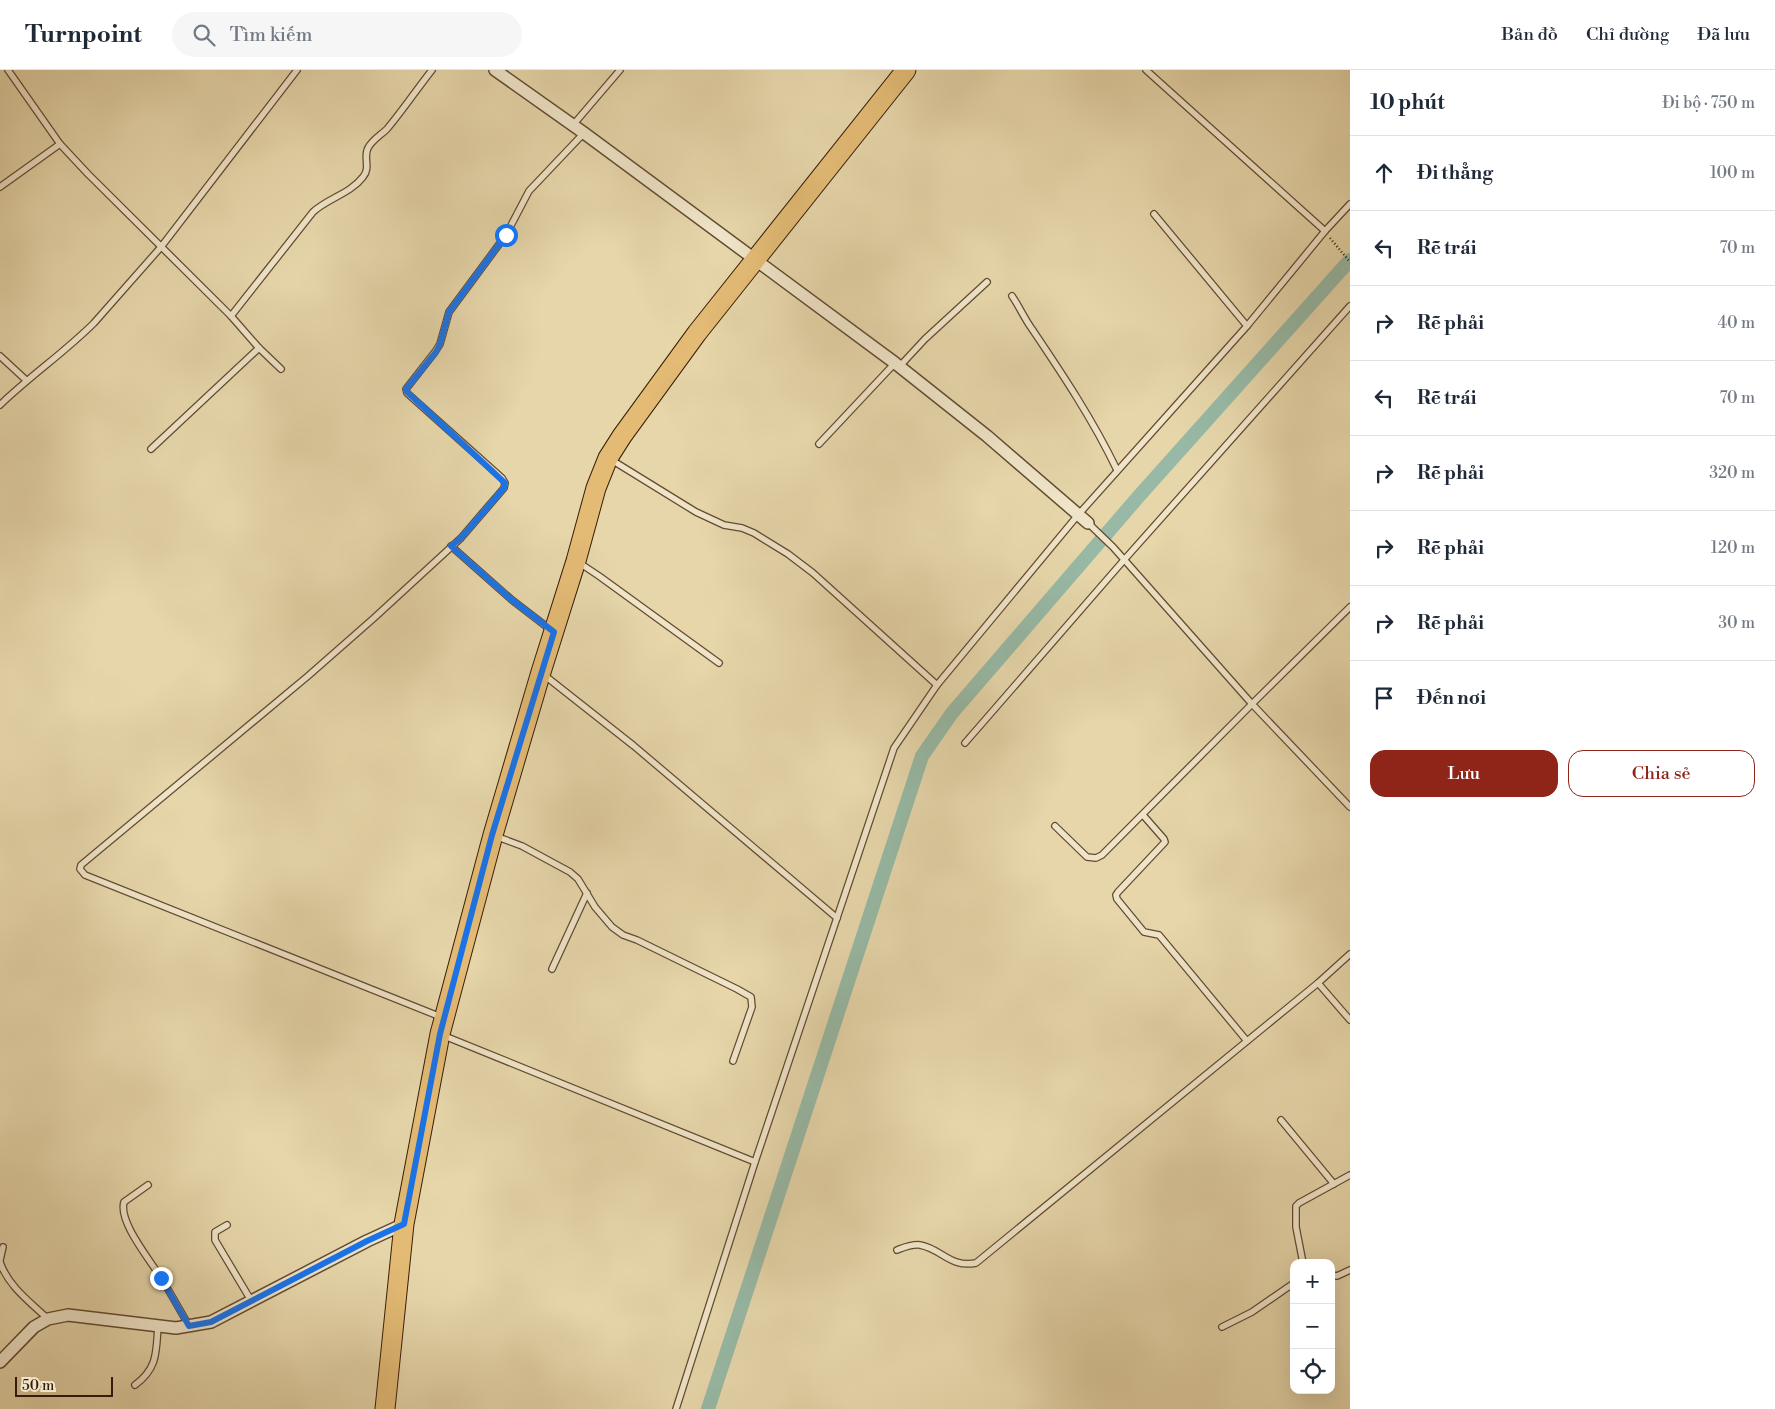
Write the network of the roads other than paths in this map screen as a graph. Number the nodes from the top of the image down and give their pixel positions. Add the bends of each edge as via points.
1 (8, 70) edge
2 (297, 70) edge
3 (432, 70) edge
4 (495, 70) edge
5 (620, 70) edge
6 (906, 70) edge
7 (1146, 70) edge
8 (574, 125) junction
9 (584, 133) junction
10 (60, 144) junction
11 (0, 187) edge
12 (1350, 204) edge
13 (1154, 214) dead end
14 (1325, 232) junction
15 (161, 247) junction
16 (755, 260) junction
17 (987, 282) dead end
18 (1012, 296) dead end
19 (1350, 306) edge
20 (231, 316) junction
21 (1247, 326) junction
22 (259, 348) junction
23 (0, 356) edge
24 (897, 365) junction
25 (281, 369) dead end
26 (26, 380) junction
27 (0, 405) edge
28 (819, 444) dead end
29 (151, 449) dead end
30 (608, 458) junction
31 (1117, 470) junction
32 (1078, 515) junction
33 (1088, 523) joint
34 (451, 546) junction
35 (1124, 560) junction
36 (576, 561) junction
37 (1350, 607) edge
38 (554, 632) junction
39 (719, 663) dead end
40 (540, 672) junction
41 (936, 686) junction
42 (1252, 704) junction
43 (965, 743) dead end
44 (1350, 807) edge
45 (1143, 815) junction
46 (1055, 826) dead end
47 (492, 835) junction
48 (587, 893) junction
49 (837, 918) junction
50 (1350, 954) edge
51 (552, 969) dead end
52 (1318, 983) junction
53 (1350, 1020) edge
54 (442, 1026) junction
55 (1247, 1041) junction
56 (733, 1061) dead end
57 (1281, 1120) dead end
58 (755, 1162) junction
59 (1350, 1175) edge
60 (1334, 1184) junction
61 (148, 1185) dead end
62 (404, 1224) junction
63 (227, 1225) dead end
64 (4, 1247) dead end
65 (897, 1250) dead end
66 (1302, 1259) edge
67 (0, 1261) edge
68 (1350, 1270) edge
69 (1335, 1276) edge
70 (1290, 1287) edge
71 (252, 1302) junction
72 (48, 1319) junction
73 (158, 1326) junction
74 (189, 1326) junction
75 (1222, 1327) dead end
76 (0, 1362) edge
77 (135, 1385) dead end
78 (385, 1409) edge
79 (676, 1409) edge

1 - 10 lane
2 - 15 lane
3 - 20 lane via 387,129 369,146 366,153 368,169 364,177 347,192 313,212
4 - 8 street
5 - 8 lane
6 - 16 main road
7 - 14 lane
8 - 9 street
9 - 16 street
9 - 34 lane via 529,190 506,235 449,312 436,352 406,389 505,483
10 - 11 lane
10 - 15 lane
12 - 14 lane
13 - 21 lane
14 - 21 lane
15 - 20 lane
15 - 26 lane via 83,334
16 - 24 street
16 - 30 main road
17 - 24 lane
18 - 31 lane via 1082,405
19 - 35 lane
20 - 22 lane
21 - 31 lane
22 - 25 lane
22 - 29 lane
23 - 26 lane
24 - 28 lane
24 - 32 street
26 - 27 lane
30 - 36 main road via 596,488
30 - 41 lane via 696,512 724,525 754,533 788,554
31 - 32 lane
32 - 33 street
32 - 41 lane
33 - 35 lane
34 - 38 lane
34 - 54 lane via 308,676 84,862 80,869 85,875
35 - 42 lane
35 - 43 lane
36 - 38 main road
36 - 39 lane
37 - 42 lane
38 - 40 main road
40 - 47 main road
40 - 49 lane via 634,746
41 - 49 lane via 894,748
42 - 44 lane
42 - 45 lane
45 - 46 lane via 1096,858 1088,857
45 - 55 lane via 1165,842 1118,892 1117,899 1144,932 1159,935
47 - 48 lane via 522,846 570,872
47 - 54 main road
48 - 51 lane
48 - 56 lane via 602,916 623,935 751,997 752,1007
49 - 58 lane
50 - 52 lane
52 - 53 lane
52 - 55 lane
54 - 58 lane
54 - 62 main road
55 - 65 lane via 976,1263 955,1263 921,1245
57 - 60 lane
58 - 79 lane
59 - 60 lane
60 - 66 lane via 1296,1206
61 - 74 lane via 124,1202 123,1212 143,1252
62 - 71 street
62 - 78 main road
63 - 71 lane via 215,1232 215,1240
64 - 67 lane
67 - 72 lane via 4,1273 18,1290
68 - 69 lane
70 - 75 lane
71 - 74 street via 211,1322
72 - 73 street via 68,1316
72 - 76 street via 34,1327
73 - 74 street
73 - 77 lane via 152,1368

